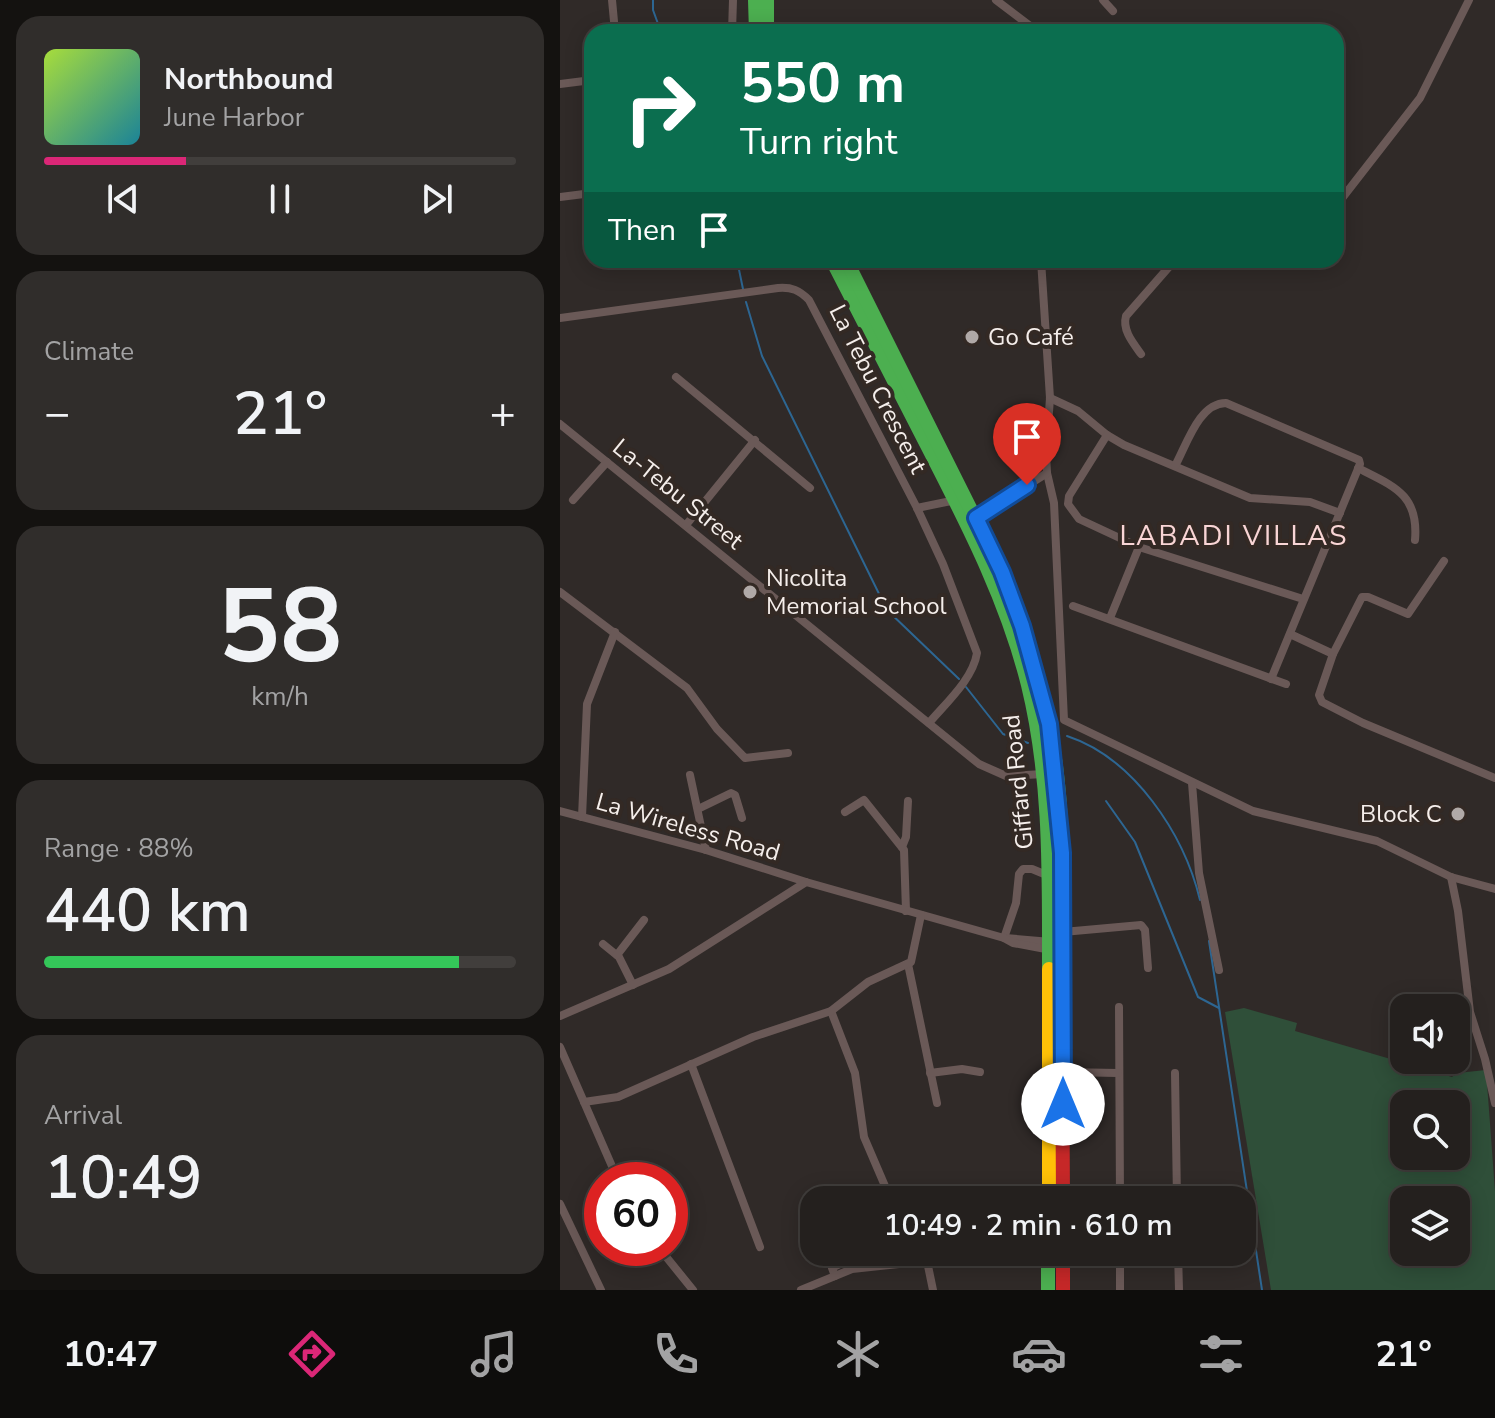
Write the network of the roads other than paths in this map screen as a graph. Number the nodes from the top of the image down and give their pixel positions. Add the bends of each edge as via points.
1 (612, 0) edge
2 (755, 0) edge
3 (767, 0) edge
4 (996, 0) edge
5 (1103, 0) edge
6 (1469, 0) edge
7 (733, 3) edge
8 (1011, 6) edge
9 (1113, 11) dead end
10 (614, 24) edge
11 (732, 24) edge
12 (756, 24) edge
13 (767, 24) edge
14 (1030, 24) edge
15 (584, 81) edge
16 (560, 84) edge
17 (584, 194) edge
18 (1344, 196) edge
19 (560, 197) edge
20 (836, 268) edge
21 (850, 268) edge
22 (1042, 268) edge
23 (1168, 268) edge
24 (560, 318) edge
25 (1141, 354) dead end
26 (676, 377) dead end
27 (1050, 398) junction
28 (561, 426) edge
29 (1107, 435) junction
30 (755, 440) junction
31 (607, 462) junction
32 (1175, 466) junction
33 (1358, 468) junction
34 (1047, 473) junction
35 (810, 488) dead end
36 (573, 500) dead end
37 (956, 500) junction
38 (917, 508) junction
39 (1340, 513) junction
40 (976, 518) junction
41 (686, 525) junction
42 (1415, 540) dead end
43 (1139, 547) junction
44 (1444, 561) dead end
45 (560, 592) edge
46 (1303, 599) junction
47 (1073, 606) dead end
48 (1110, 618) junction
49 (615, 632) junction
50 (1290, 634) junction
51 (1333, 654) junction
52 (1271, 679) junction
53 (1286, 684) dead end
54 (929, 723) junction
55 (1049, 724) junction
56 (1069, 724) junction
57 (788, 753) dead end
58 (1044, 774) junction
59 (690, 775) dead end
60 (1495, 778) edge
61 (1192, 783) junction
62 (908, 801) dead end
63 (698, 809) junction
64 (560, 811) edge
65 (845, 812) dead end
66 (582, 817) junction
67 (742, 818) dead end
68 (902, 847) junction
69 (706, 850) junction
70 (1049, 876) junction
71 (1451, 877) junction
72 (806, 882) junction
73 (1495, 889) edge
74 (906, 911) junction
75 (921, 915) junction
76 (644, 920) dead end
77 (1004, 938) junction
78 (1057, 943) junction
79 (603, 944) dead end
80 (617, 955) junction
81 (908, 964) junction
82 (1148, 968) dead end
83 (1219, 970) dead end
84 (633, 985) junction
85 (1119, 1007) dead end
86 (831, 1011) junction
87 (560, 1016) edge
88 (560, 1047) edge
89 (691, 1064) junction
90 (980, 1072) dead end
91 (1063, 1072) junction
92 (930, 1073) junction
93 (1118, 1073) junction
94 (1175, 1073) dead end
95 (584, 1102) junction
96 (937, 1103) dead end
97 (1495, 1103) edge
98 (610, 1162) edge
99 (885, 1186) edge
100 (1049, 1186) edge
101 (1063, 1186) edge
102 (1120, 1186) edge
103 (1177, 1186) edge
104 (560, 1204) edge
105 (760, 1247) dead end
106 (674, 1266) edge
107 (836, 1266) edge
108 (866, 1266) edge
109 (928, 1266) edge
110 (1048, 1266) edge
111 (1063, 1266) edge
112 (1120, 1266) edge
113 (1178, 1266) edge
114 (835, 1276) junction
115 (601, 1290) edge
116 (693, 1290) edge
117 (801, 1290) edge
118 (933, 1290) edge
119 (1048, 1290) edge
120 (1063, 1290) edge
121 (1120, 1290) edge
122 (1179, 1290) edge

1 - 10 street
2 - 12 main road
3 - 13 main road
4 - 8 street
5 - 9 street
6 - 18 street via 1420,98
7 - 11 street
8 - 14 street
15 - 16 street
17 - 19 street
20 - 37 main road, Giffard Road
21 - 40 main road, Giffard Road
22 - 27 street
23 - 25 street via 1124,322
24 - 38 street, La Tebu Crescent via 778,288 801,292 824,326
26 - 30 street
27 - 29 street via 1078,411
27 - 34 street
28 - 31 street, La-Tebu Street
29 - 32 street
29 - 43 street via 1068,504 1079,519
30 - 35 street
30 - 41 street
31 - 36 street
31 - 41 street, La-Tebu Street
32 - 33 street via 1206,410 1226,403 1356,457
32 - 39 street via 1250,498 1310,502
33 - 39 street
33 - 42 street via 1402,492 1416,521
34 - 40 street
34 - 56 street via 1054,503 1062,717
37 - 38 street
37 - 58 main road, Giffard Road via 1011,626
38 - 54 street, La Tebu Crescent via 977,653 970,674
39 - 46 street
40 - 55 main road, Giffard Road via 1022,626
41 - 54 street, La-Tebu Street
43 - 46 street
43 - 48 street
44 - 51 street via 1408,614 1362,597
45 - 49 street
46 - 50 street
47 - 48 street
48 - 52 street
49 - 57 street via 693,694 745,758
49 - 66 street via 587,704
50 - 51 street
50 - 52 street
51 - 60 street via 1319,695 1322,702
52 - 53 street
54 - 58 street, La-Tebu Street via 998,774
55 - 56 street
55 - 78 main road, Giffard Road via 1060,819
56 - 61 street
58 - 70 main road, Giffard Road
59 - 63 street
61 - 71 street via 1261,814 1377,841
61 - 83 street via 1199,873
62 - 68 street
63 - 67 street via 731,793
63 - 69 street
64 - 66 street, La Wireless Road
65 - 68 street via 864,800
66 - 69 street, La Wireless Road
68 - 74 street
69 - 72 street, La Wireless Road
70 - 77 street via 1023,869
70 - 78 main road, Giffard Road
71 - 73 street
71 - 97 street via 1470,1012
72 - 74 street, La Wireless Road
72 - 84 street via 698,952
74 - 75 street, La Wireless Road
75 - 77 street, La Wireless Road
75 - 81 street
76 - 80 street
77 - 78 street, La Wireless Road
78 - 82 street, La Wireless Road via 1141,925
78 - 91 main road, Giffard Road
78 - 100 main road, Giffard Road
79 - 80 street
80 - 84 street
81 - 86 street via 868,982
81 - 92 street
84 - 87 street
85 - 93 street
86 - 89 street
86 - 99 street via 855,1073 864,1137
88 - 95 street
89 - 95 street via 618,1097
89 - 105 street
90 - 92 street
91 - 93 street
91 - 101 main road, Giffard Road
92 - 96 street
93 - 102 street
94 - 103 street
95 - 98 street
104 - 115 street
106 - 116 street
107 - 114 street
108 - 114 street
109 - 118 street
110 - 119 main road
111 - 120 main road
112 - 121 street
113 - 122 street
114 - 117 street

